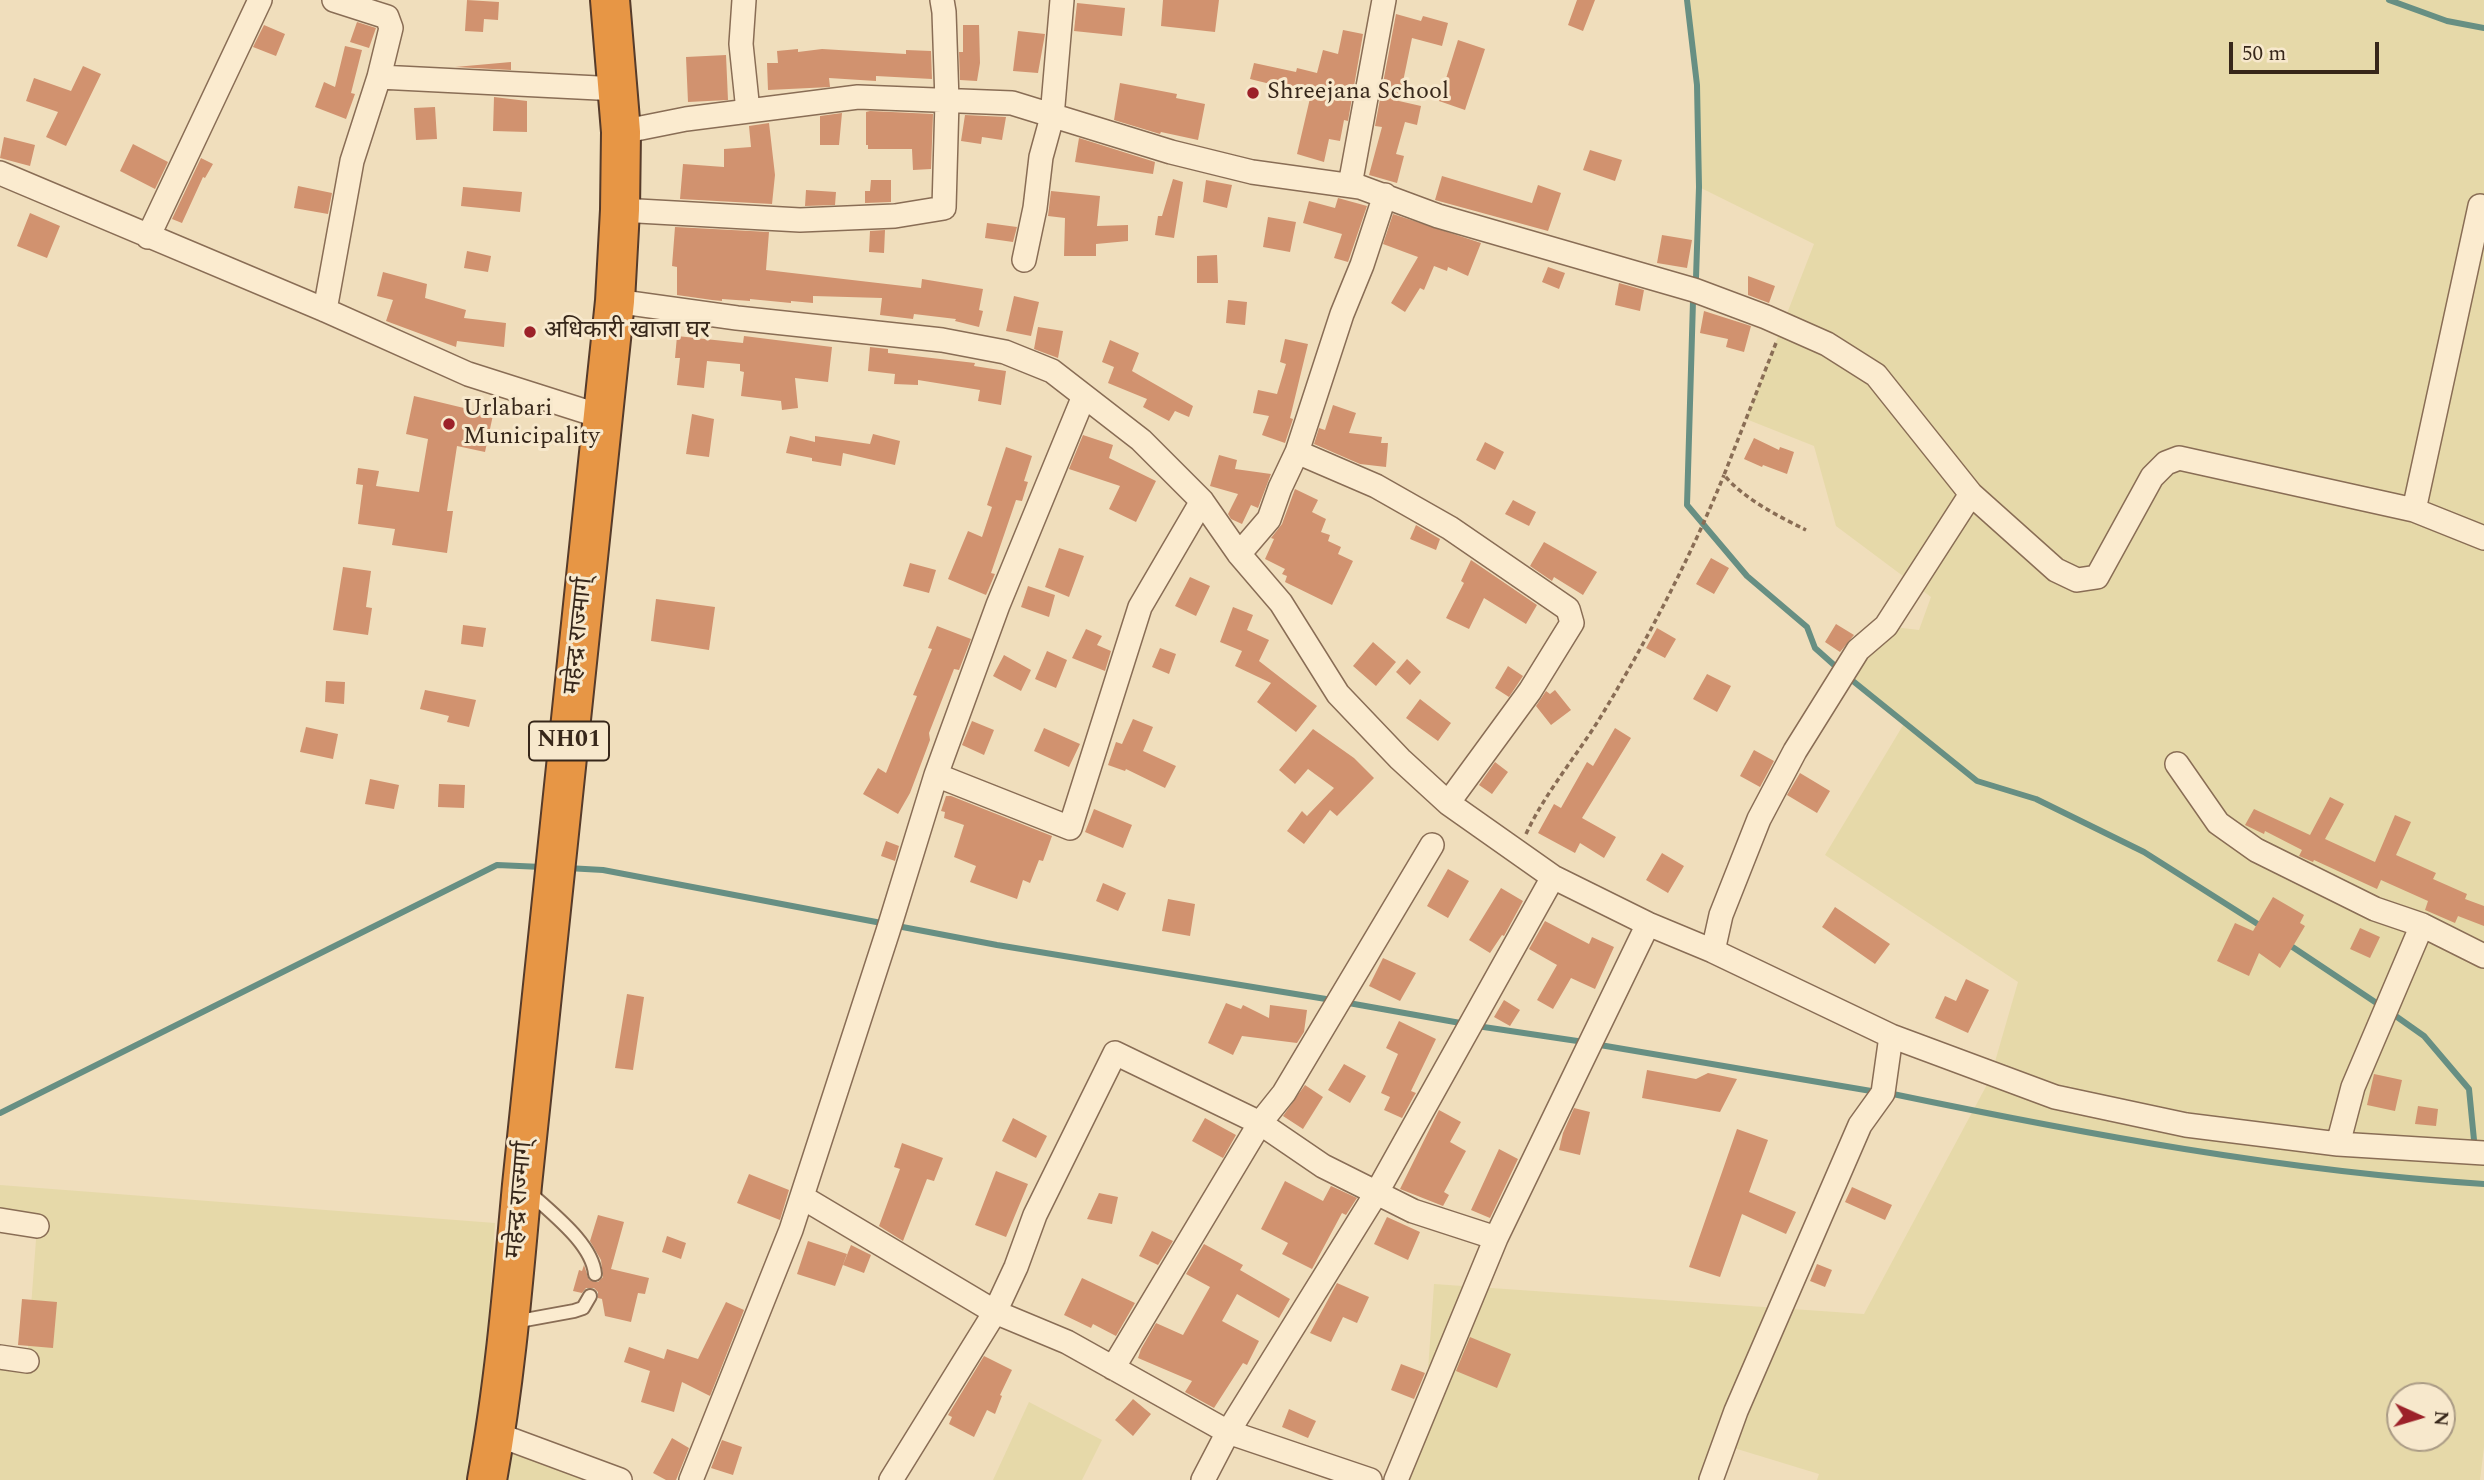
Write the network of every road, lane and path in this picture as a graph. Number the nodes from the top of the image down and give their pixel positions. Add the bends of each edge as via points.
1 (260, 0) edge
2 (334, 0) edge
3 (610, 0) edge
4 (744, 0) edge
5 (942, 0) edge
6 (1062, 0) edge
7 (1384, 0) edge
8 (379, 77) junction
9 (618, 89) junction
10 (947, 101) junction
11 (748, 111) junction
12 (1052, 117) junction
13 (621, 132) junction
14 (0, 173) edge
15 (1350, 186) junction
16 (1384, 195) junction
17 (2480, 206) dead end
18 (620, 210) junction
19 (148, 237) junction
20 (1024, 260) dead end
21 (615, 301) junction
22 (325, 310) junction
23 (1784, 325) junction
24 (1084, 397) junction
25 (603, 417) junction
26 (1297, 452) junction
27 (1724, 475) junction
28 (1971, 494) junction
29 (1202, 501) junction
30 (2414, 510) junction
31 (1806, 530) dead end
32 (2484, 538) edge
33 (1239, 554) junction
34 (2177, 764) dead end
35 (936, 775) junction
36 (1448, 803) junction
37 (1432, 845) dead end
38 (1516, 853) junction
39 (1553, 877) junction
40 (1648, 924) junction
41 (2421, 925) junction
42 (1713, 951) junction
43 (2484, 956) edge
44 (1891, 1036) junction
45 (1260, 1123) junction
46 (2337, 1144) junction
47 (2484, 1153) edge
48 (522, 1185) junction
49 (1377, 1192) junction
50 (802, 1197) junction
51 (0, 1220) edge
52 (37, 1226) dead end
53 (1496, 1238) junction
54 (594, 1274) dead end
55 (590, 1296) dead end
56 (995, 1312) junction
57 (510, 1323) junction
58 (0, 1357) edge
59 (27, 1361) dead end
60 (1113, 1368) junction
61 (1228, 1432) junction
62 (496, 1434) junction
63 (487, 1480) edge
64 (620, 1480) edge
65 (691, 1480) edge
66 (891, 1480) edge
67 (1203, 1480) edge
68 (1370, 1480) edge
69 (1396, 1480) edge
70 (1711, 1480) edge

1 - 19 street
2 - 8 street via 387,17 391,28
3 - 9 highway, महेन्द्र राज्मार्ग् / NH01
4 - 11 street via 741,44
5 - 10 street
6 - 12 street
7 - 15 street
8 - 9 street
8 - 22 street via 352,161
9 - 13 highway, महेन्द्र राज्मार्ग् / NH01
10 - 11 street via 858,97
10 - 12 street via 1012,103
10 - 18 street via 944,208 895,216 800,220
11 - 13 street
12 - 15 street via 1252,172
12 - 20 street
13 - 18 highway, महेन्द्र राज्मार्ग् / NH01
14 - 19 street
15 - 16 street
16 - 23 street via 1438,216 1695,290
16 - 26 street
17 - 30 street
18 - 21 highway, महेन्द्र राज्मार्ग् / NH01
19 - 22 street
21 - 24 street via 942,340 1005,352 1052,371
21 - 25 highway, महेन्द्र राज्मार्ग् / NH01
22 - 25 street via 468,374
23 - 27 path
23 - 28 street via 1827,344 1876,375
24 - 29 street via 1141,440
24 - 35 street via 998,605
25 - 48 highway, महेन्द्र राज्मार्ग् / NH01
26 - 33 street via 1269,519
26 - 36 street via 1376,486 1450,528 1568,609 1572,623 1558,646
27 - 31 path via 1731,484
27 - 38 path via 1664,607
28 - 30 street via 2056,570 2077,580 2097,577 2152,477 2179,458
28 - 42 street via 1885,626 1858,650 1795,751 1759,819 1721,915
29 - 33 street
29 - 35 street via 1140,607 1070,828
30 - 32 street
33 - 36 street via 1281,603 1338,694
34 - 41 street via 2218,823 2256,850 2375,909
35 - 50 street
36 - 38 street
37 - 45 street via 1284,1093
38 - 39 street
39 - 40 street
39 - 49 street
40 - 42 street
40 - 53 street
41 - 43 street
41 - 46 street via 2353,1087
42 - 44 street
44 - 46 street via 2055,1097 2186,1125
44 - 70 street via 1883,1093 1860,1125 1736,1411
45 - 49 street via 1323,1166
45 - 56 street via 1115,1053 1035,1215
45 - 60 street
46 - 47 street
48 - 54 lane via 579,1240 594,1262
48 - 57 highway, महेन्द्र राज्मार्ग् / NH01
49 - 53 street via 1413,1211
49 - 61 street
50 - 56 street
50 - 65 street
51 - 52 street
53 - 69 street
55 - 57 lane via 583,1308
56 - 60 street via 1067,1342
56 - 66 street
57 - 62 highway, महेन्द्र राज्मार्ग् / NH01
58 - 59 street
60 - 61 street
61 - 67 street
61 - 68 street
62 - 63 highway, महेन्द्र राज्मार्ग् / NH01
62 - 64 street

